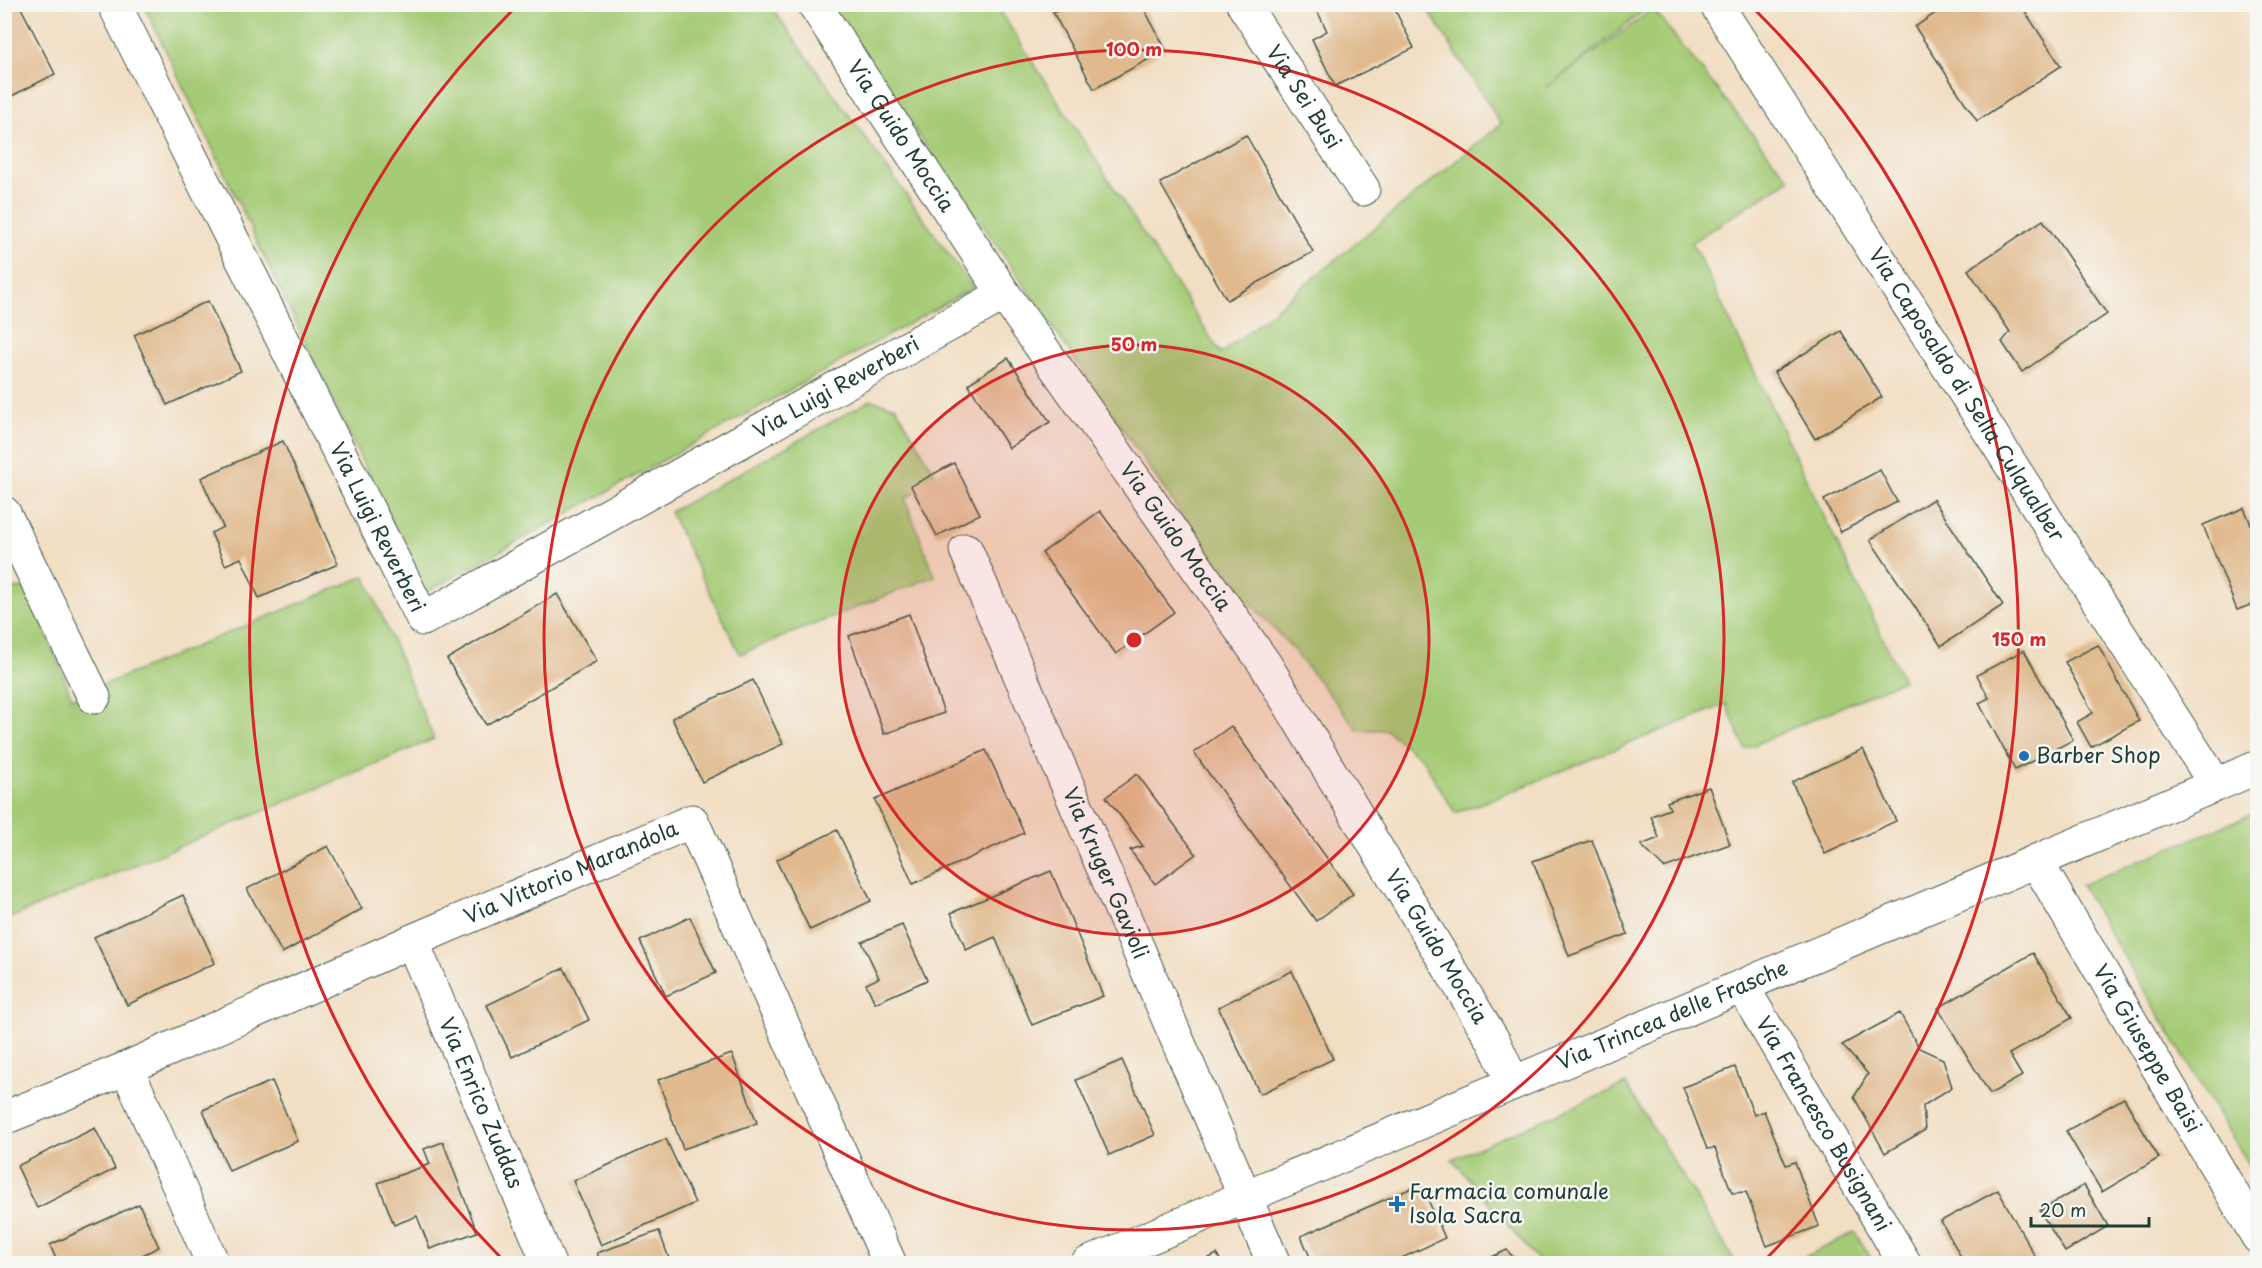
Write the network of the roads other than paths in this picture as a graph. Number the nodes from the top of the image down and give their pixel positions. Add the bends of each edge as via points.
1 (114, 4) edge
2 (814, 4) edge
3 (1244, 4) edge
4 (1716, 4) edge
5 (1364, 189) dead end
6 (1004, 294) junction
7 (4, 513) edge
8 (966, 550) dead end
9 (94, 697) dead end
10 (2258, 767) edge
11 (2216, 785) junction
12 (2036, 861) junction
13 (412, 941) junction
14 (1742, 986) junction
15 (127, 1068) junction
16 (1513, 1083) junction
17 (4, 1118) edge
18 (1245, 1196) junction
19 (2258, 1237) edge
20 (213, 1263) edge
21 (549, 1263) edge
22 (891, 1263) edge
23 (1087, 1263) edge
24 (1274, 1263) edge
25 (1905, 1263) edge

1 - 6 street, Via Luigi Reverberi via 423,619
2 - 6 street, Via Guido Moccia
3 - 5 street, Via Sei Busi
4 - 11 street, Via Caposaldo di Sella Culqualber
6 - 16 street, Via Guido Moccia via 1265,664 1494,1042
7 - 9 street
8 - 18 street, Via Kruger Gavioli
10 - 11 street, Via Trincea delle Frasche
11 - 12 street, Via Trincea delle Frasche
12 - 14 street, Via Trincea delle Frasche
12 - 19 street, Via Giuseppe Baisi
13 - 15 street, Via Vittorio Marandola
13 - 21 street, Via Enrico Zuddas
13 - 22 street, Via Vittorio Marandola via 692,821
14 - 16 street, Via Trincea delle Frasche
14 - 25 street, Via Francesco Busignani
15 - 17 street, Via Vittorio Marandola
15 - 20 street
16 - 18 street, Via Trincea delle Frasche
18 - 23 street, Via Trincea delle Frasche
18 - 24 street, Via Kruger Gavioli

